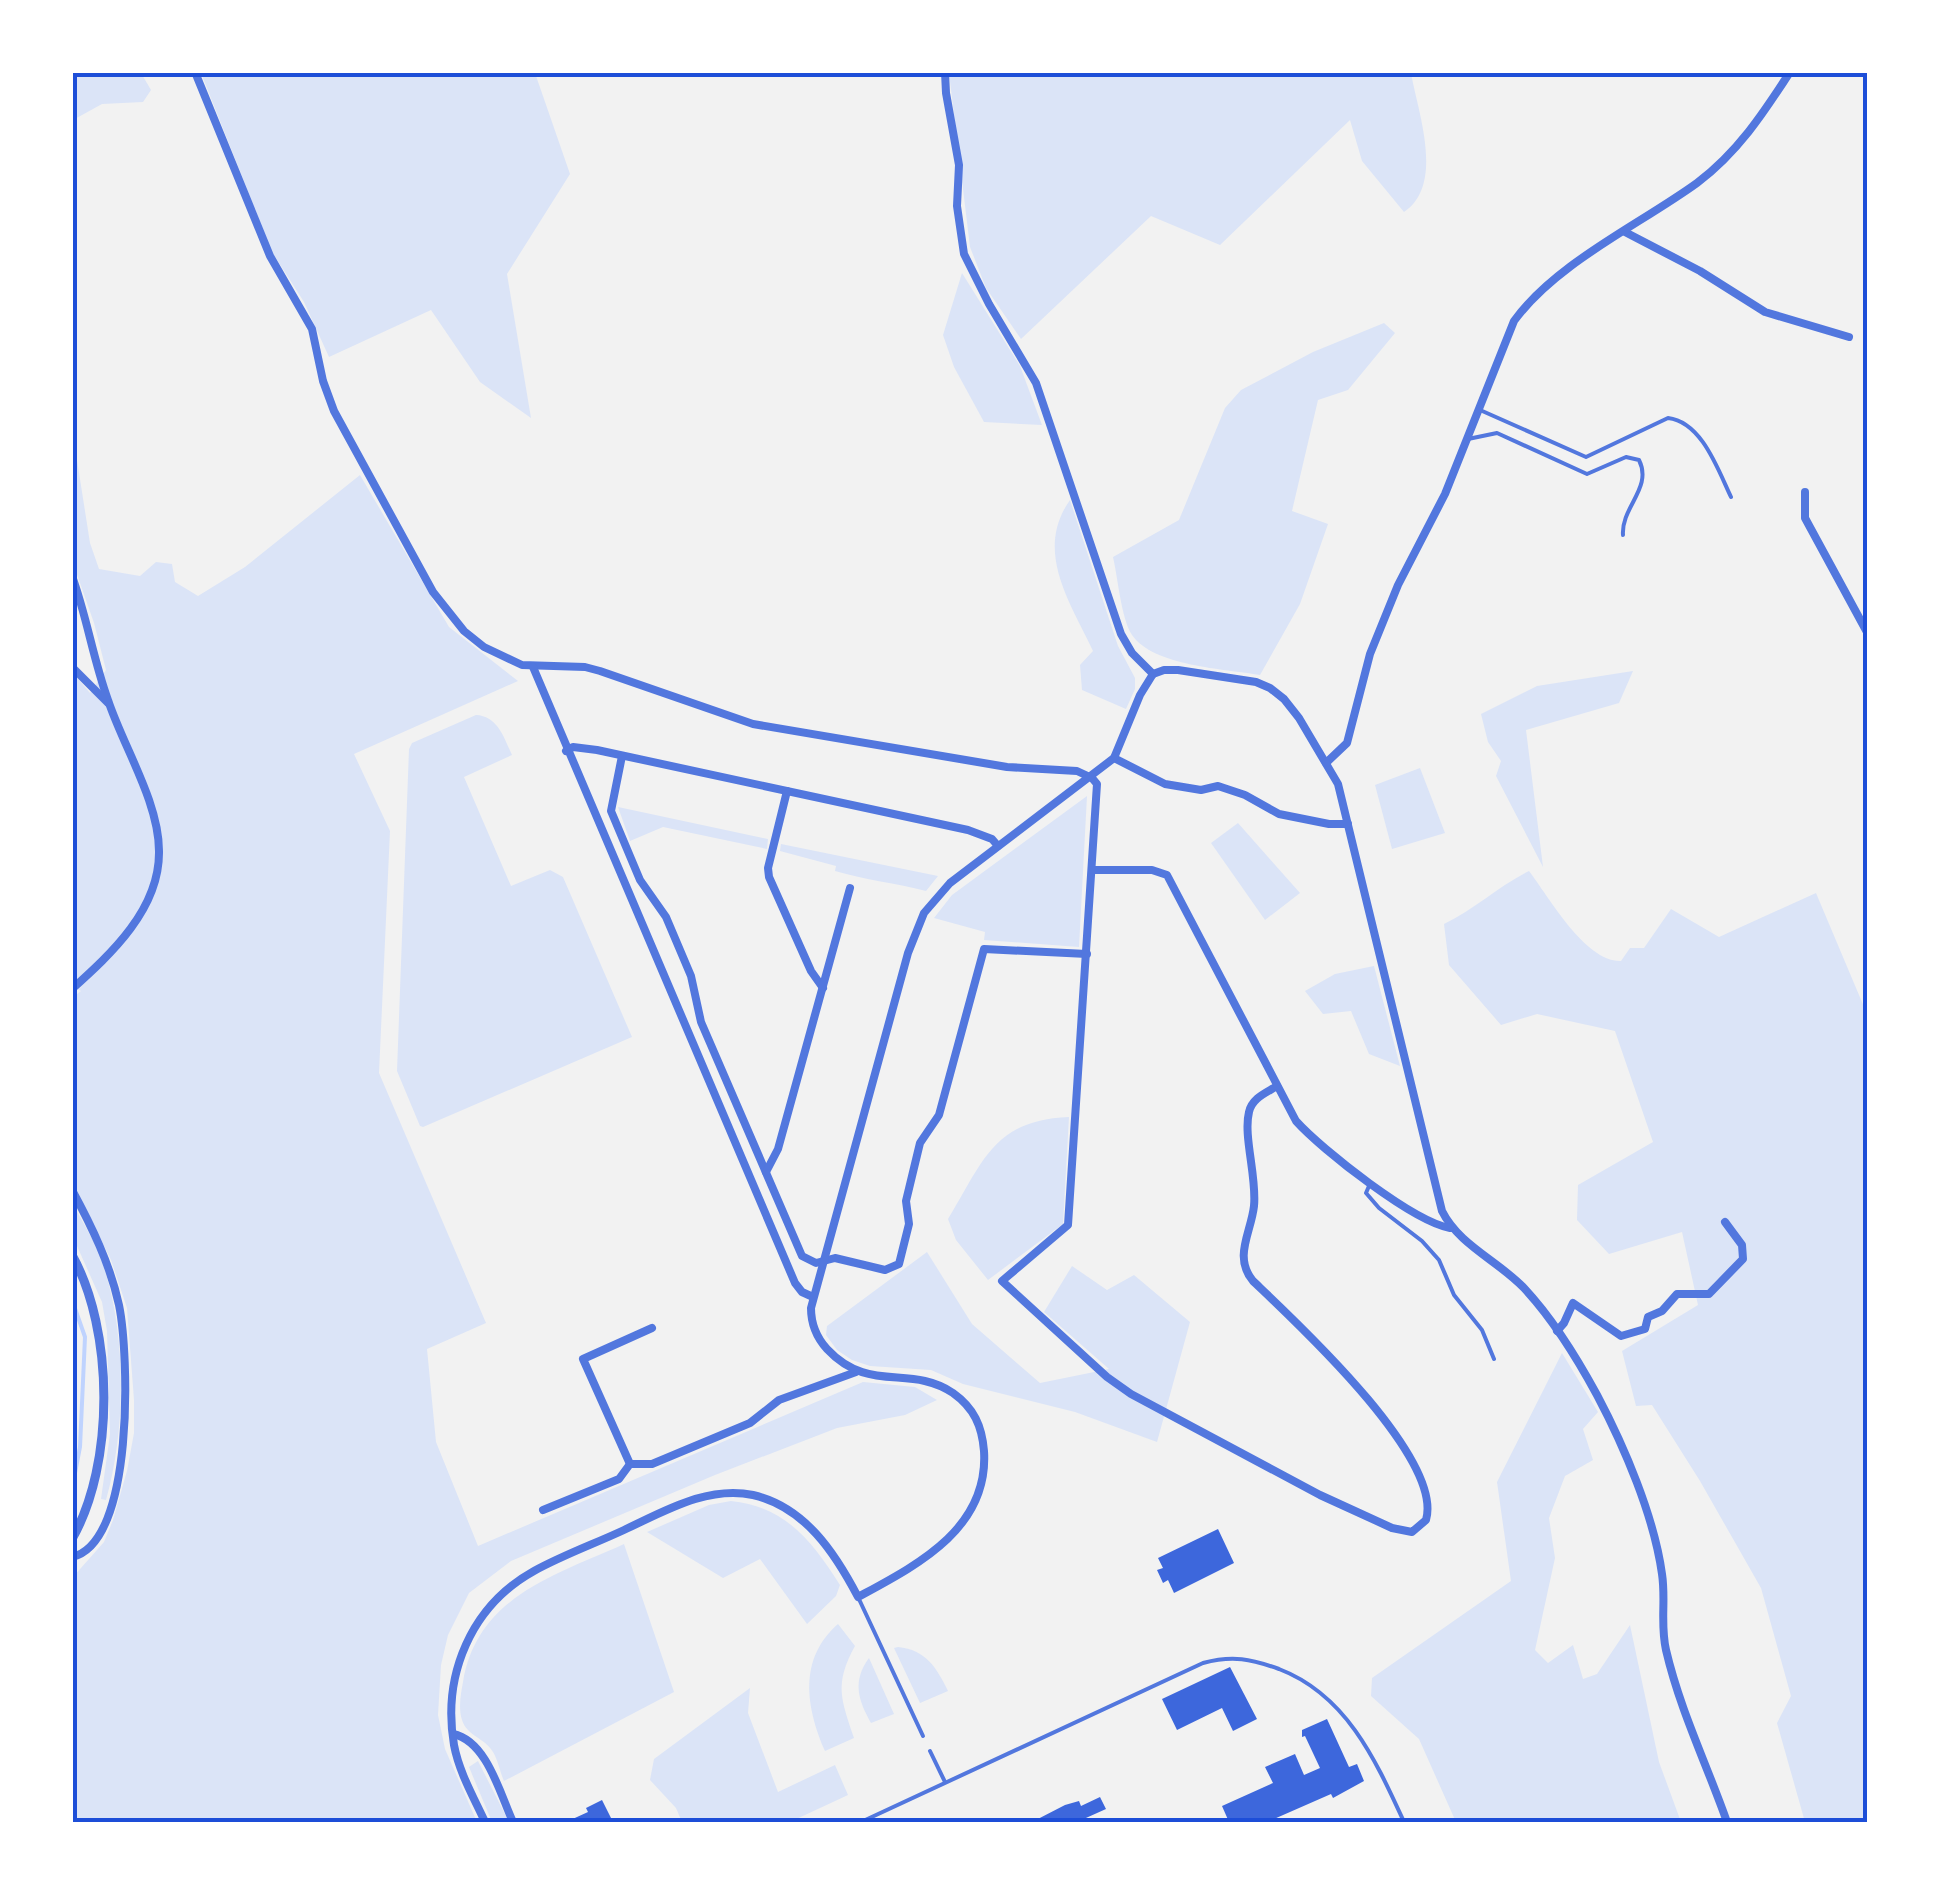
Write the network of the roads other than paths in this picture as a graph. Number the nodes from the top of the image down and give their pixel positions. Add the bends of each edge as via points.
1 (195, 72) edge
2 (946, 72) edge
3 (1790, 72) edge
4 (1625, 232) junction
5 (1850, 336) dead end
6 (1480, 410) junction
7 (1468, 438) junction
8 (1804, 492) dead end
9 (1730, 497) dead end
10 (1623, 534) dead end
11 (72, 576) edge
12 (1868, 634) edge
13 (72, 667) edge
14 (533, 667) junction
15 (1153, 674) junction
16 (108, 703) junction
17 (566, 750) junction
18 (622, 756) junction
19 (1114, 758) junction
20 (1326, 763) junction
21 (1092, 778) junction
22 (787, 791) junction
23 (1348, 824) junction
24 (998, 846) junction
25 (1092, 870) junction
26 (850, 888) dead end
27 (1087, 954) junction
28 (823, 988) junction
29 (72, 989) edge
30 (1276, 1086) junction
31 (766, 1172) junction
32 (1371, 1182) junction
33 (72, 1190) edge
34 (1726, 1222) dead end
35 (1450, 1228) junction
36 (72, 1255) edge
37 (824, 1261) junction
38 (813, 1297) junction
39 (652, 1328) dead end
40 (1557, 1331) junction
41 (1494, 1358) dead end
42 (856, 1372) junction
43 (630, 1464) junction
44 (543, 1510) dead end
45 (72, 1539) edge
46 (72, 1557) edge
47 (858, 1597) junction
48 (453, 1734) junction
49 (923, 1736) dead end
50 (930, 1750) dead end
51 (944, 1782) junction
52 (485, 1822) edge
53 (513, 1822) edge
54 (861, 1822) edge
55 (1404, 1822) edge
56 (1727, 1822) edge

1 - 14 street via 270,256 312,329 334,411 375,490 464,631 506,659
2 - 15 street via 964,254 1036,382 1121,634
3 - 4 street via 1729,155
4 - 5 street via 1765,312
4 - 6 street via 1526,305
6 - 7 street
6 - 9 lane via 1586,457 1676,418 1707,449
7 - 10 lane via 1497,433 1587,474 1626,457 1639,460 1642,485 1622,521
7 - 20 street via 1370,654 1347,743
8 - 12 street via 1804,518
11 - 16 street
13 - 16 street
14 - 17 street
14 - 21 street via 585,667 752,724
15 - 19 street
15 - 20 street via 1178,670 1270,688
16 - 29 street via 146,795 160,852 132,928
17 - 18 street
17 - 38 street via 794,1283
18 - 22 street
18 - 31 street via 611,811 691,976 700,1022
19 - 21 street
19 - 23 street via 1165,784 1218,786 1279,814
20 - 23 street
21 - 24 street
21 - 25 street
22 - 24 street via 968,830
22 - 28 street via 769,877
23 - 35 street
24 - 37 street via 934,899 914,932
25 - 27 street
25 - 30 street via 1167,875
26 - 28 street
27 - 30 street via 1068,1224 1002,1281 1107,1377 1320,1494 1412,1532 1426,1520 1429,1500 1371,1400 1243,1266 1255,1189 1248,1115 1257,1098
27 - 37 street via 984,949 939,1115 920,1143 901,1259 885,1270
28 - 31 street
30 - 32 street via 1303,1129
31 - 37 street via 802,1256
32 - 35 street via 1425,1221
32 - 41 lane via 1366,1192 1379,1208 1439,1260
33 - 46 street via 106,1259 119,1305 126,1395 120,1472 104,1522 85,1552
34 - 40 street via 1742,1246 1742,1259 1710,1294 1676,1294 1630,1336 1573,1303
35 - 40 street via 1523,1288
36 - 45 street via 95,1308 103,1367 95,1483
37 - 38 street
38 - 42 street via 817,1334
39 - 43 street via 583,1358
40 - 56 street via 1614,1430 1656,1544 1661,1625 1676,1684
42 - 43 street via 779,1400 750,1423 652,1464
42 - 47 street via 924,1380 955,1395 978,1420 984,1461 980,1491 956,1532
43 - 44 street via 619,1479
47 - 48 street via 820,1536 797,1515 752,1494 706,1496 506,1590 476,1624 462,1654 453,1683
47 - 49 lane
48 - 52 street
48 - 53 street via 477,1749
50 - 51 lane
51 - 54 lane
51 - 55 lane via 1203,1663 1248,1658 1294,1675 1333,1704 1375,1760

